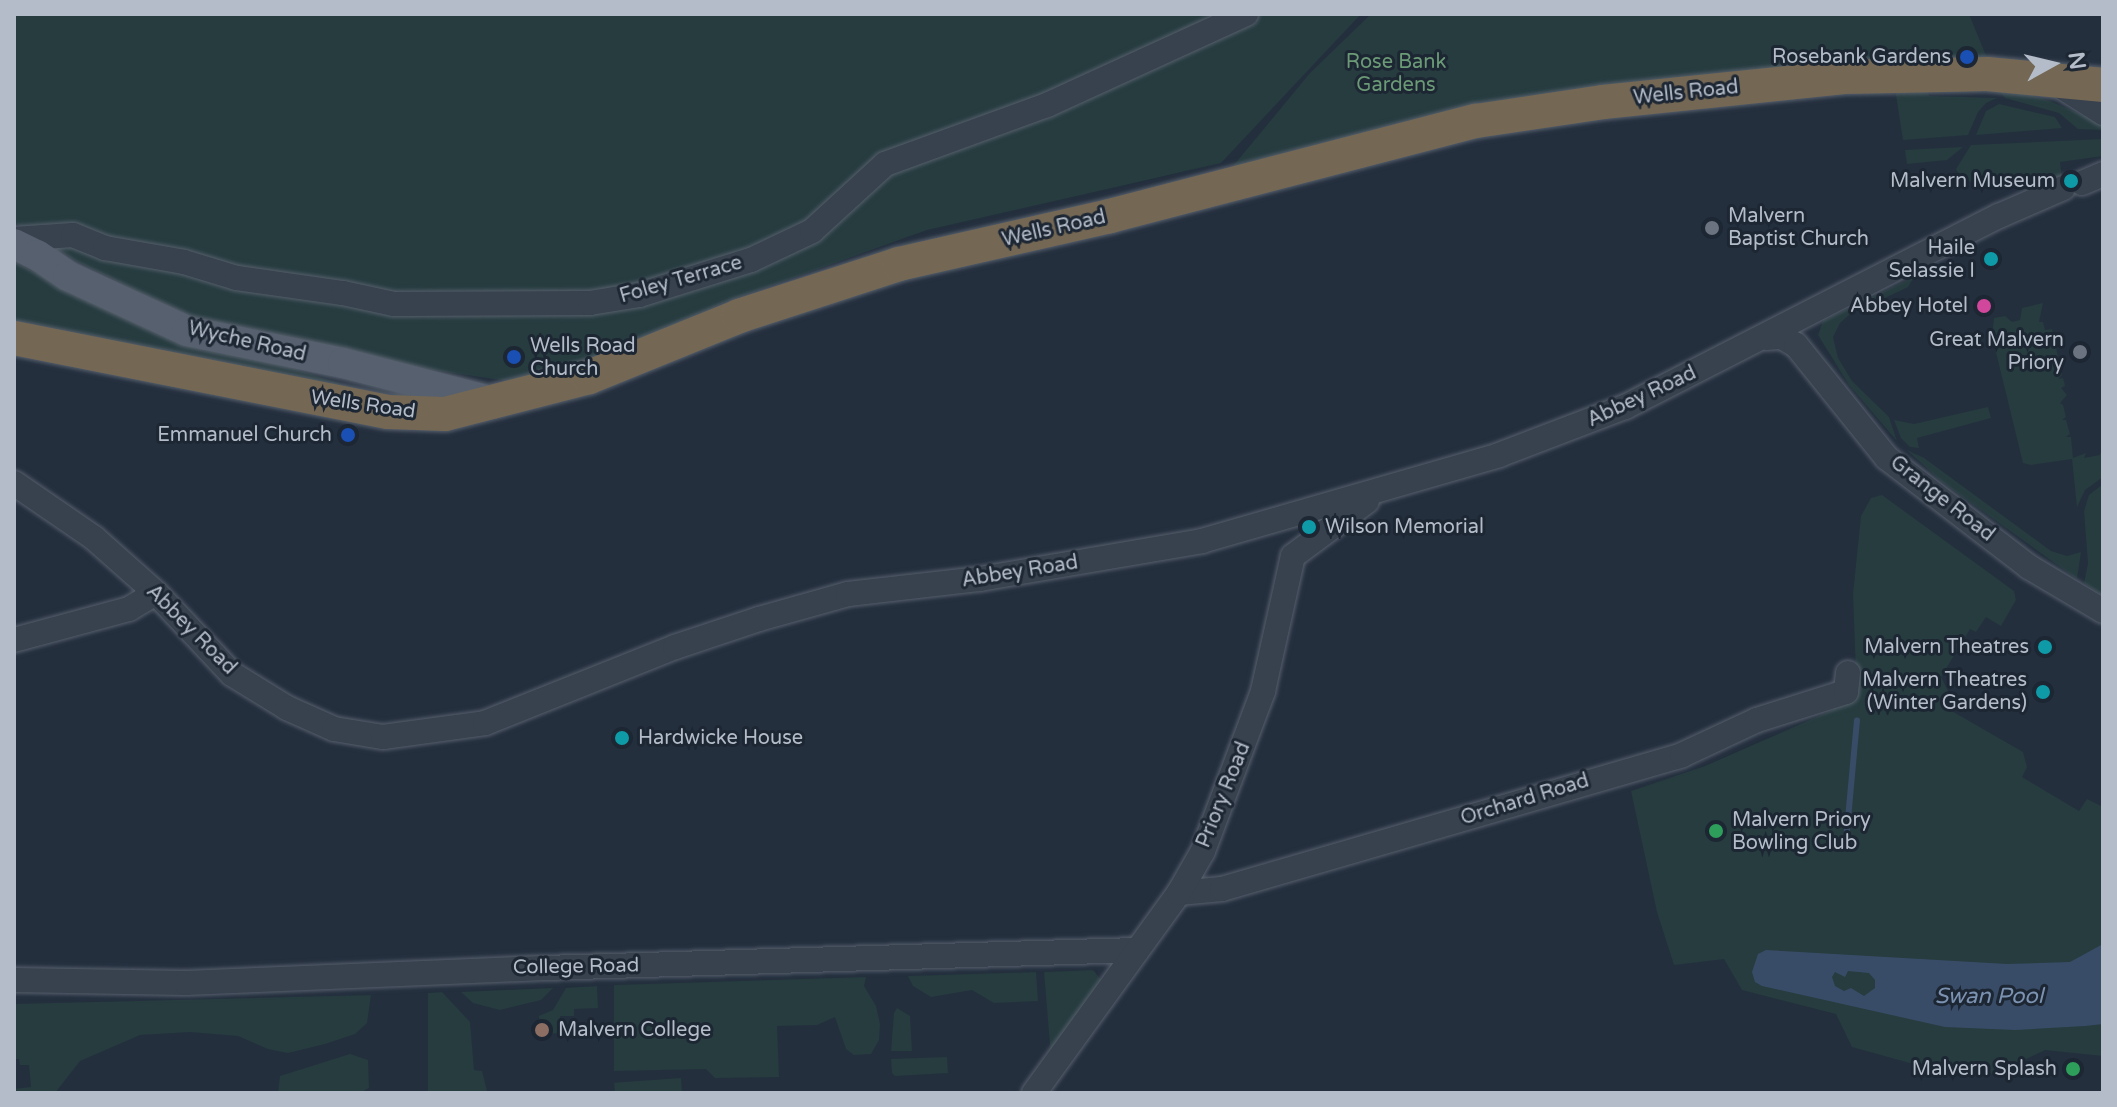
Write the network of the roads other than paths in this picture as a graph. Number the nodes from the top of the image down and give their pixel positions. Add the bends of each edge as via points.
1 (1246, 14) edge
2 (2048, 78) junction
3 (2103, 85) edge
4 (2103, 113) edge
5 (2083, 182) edge
6 (14, 242) edge
7 (14, 338) edge
8 (1766, 338) junction
9 (494, 402) junction
10 (14, 483) edge
11 (1378, 493) junction
12 (156, 593) junction
13 (2103, 611) edge
14 (14, 640) edge
15 (1848, 673) dead end
16 (1179, 893) junction
17 (1137, 950) junction
18 (14, 980) edge
19 (1034, 1093) edge

1 - 6 street, Foley Terrace via 1047,105 885,164 812,231 751,260 639,295 590,303 394,304 237,278 105,248 73,235
2 - 3 highway
2 - 4 street, Wells Road
2 - 9 highway, Wells Road via 1844,77 1476,121 885,268 739,316 589,377
5 - 8 street, Abbey Road via 2029,202
6 - 9 main road, Wyche Road via 68,276 187,331
7 - 9 highway, Wells Road via 388,412 445,414
8 - 11 street, Abbey Road via 1572,430
8 - 13 street, Grange Road via 1782,337 1796,345 1887,458 2029,567
10 - 12 street, Abbey Road via 94,538
11 - 12 street, Abbey Road via 1202,541 980,579 848,594 675,647 485,723 383,737 334,729 232,674
11 - 16 street, Priory Road via 1293,556 1258,706 1203,851
12 - 14 street via 129,609
15 - 16 street, Orchard Road via 1846,692 1757,720 1682,755 1222,889
16 - 17 street, Priory Road
17 - 18 street, College Road via 186,983
17 - 19 street, Priory Road

